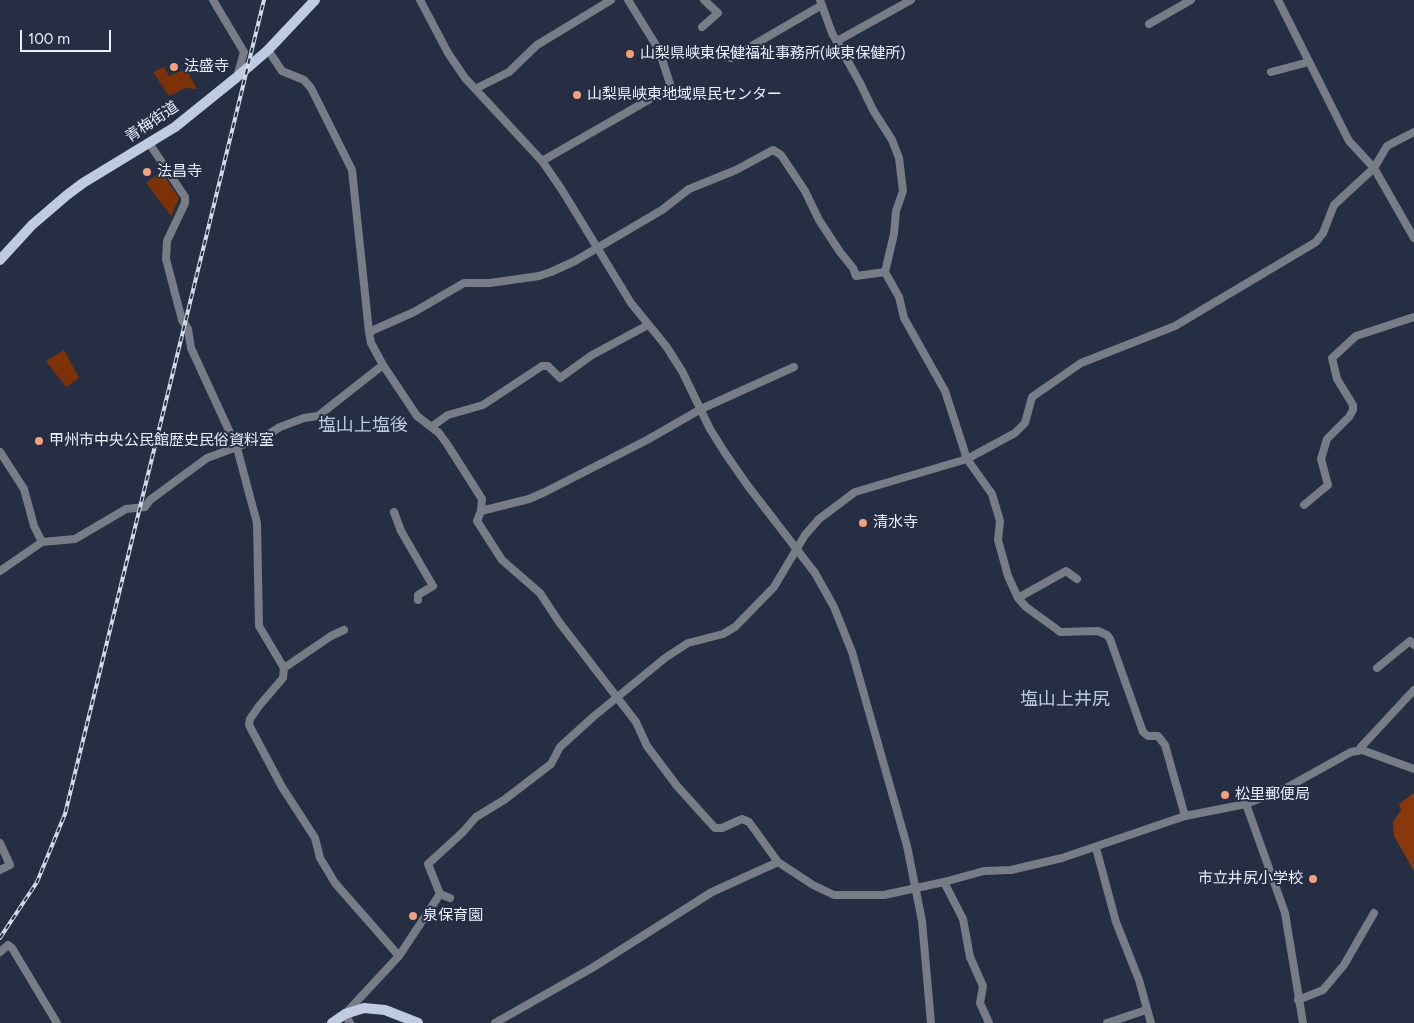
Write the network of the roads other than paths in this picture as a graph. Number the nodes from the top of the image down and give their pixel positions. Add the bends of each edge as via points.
1 (213, 0) edge
2 (315, 0) edge
3 (420, 0) edge
4 (611, 0) edge
5 (628, 0) edge
6 (704, 0) edge
7 (911, 0) edge
8 (1191, 0) edge
9 (1278, 0) edge
10 (821, 2) edge
11 (1148, 24) dead end
12 (702, 27) dead end
13 (837, 41) junction
14 (268, 50) junction
15 (731, 58) dead end
16 (1309, 62) junction
17 (1271, 72) dead end
18 (237, 77) junction
19 (475, 89) junction
20 (1414, 132) edge
21 (149, 144) junction
22 (542, 161) junction
23 (1374, 168) junction
24 (1414, 238) edge
25 (597, 248) junction
26 (0, 260) edge
27 (885, 272) junction
28 (1414, 317) edge
29 (648, 325) junction
30 (369, 332) junction
31 (383, 365) junction
32 (794, 367) dead end
33 (701, 409) junction
34 (431, 427) junction
35 (237, 448) junction
36 (0, 452) edge
37 (967, 459) junction
38 (1304, 505) dead end
39 (481, 511) junction
40 (394, 512) dead end
41 (42, 542) junction
42 (796, 548) junction
43 (0, 571) edge
44 (1077, 579) dead end
45 (1018, 598) junction
46 (418, 600) dead end
47 (344, 630) dead end
48 (1414, 645) edge
49 (284, 668) junction
50 (1377, 668) dead end
51 (1414, 690) edge
52 (616, 698) junction
53 (1361, 747) dead end
54 (1414, 769) edge
55 (1246, 804) junction
56 (1185, 816) junction
57 (0, 843) edge
58 (1096, 848) junction
59 (778, 862) junction
60 (0, 870) edge
61 (944, 882) junction
62 (916, 887) junction
63 (440, 894) junction
64 (450, 898) dead end
65 (1374, 913) dead end
66 (0, 952) edge
67 (398, 956) junction
68 (1298, 1000) junction
69 (1146, 1010) junction
70 (347, 1018) edge
71 (57, 1023) edge
72 (332, 1023) edge
73 (418, 1023) edge
74 (495, 1023) edge
75 (931, 1023) edge
76 (989, 1023) edge
77 (1107, 1023) edge
78 (1151, 1023) edge
79 (1303, 1023) edge

1 - 18 street via 244,52
2 - 14 main road, 青梅街道
3 - 19 street via 448,54
4 - 19 street via 537,45 509,72
5 - 22 street via 659,50 671,87
6 - 12 street via 718,13
7 - 13 street
8 - 11 street
9 - 16 street
10 - 13 street
10 - 15 street
13 - 27 street via 899,158 903,191
14 - 18 main road, 青梅街道
14 - 30 street via 282,70 304,80 311,88 352,170
16 - 17 street
16 - 23 street via 1349,141
18 - 21 main road, 青梅街道
19 - 22 street
20 - 23 street via 1392,141
21 - 26 main road, 青梅街道 via 83,183 32,225
21 - 35 street via 185,197 167,241 166,259 182,320 188,329 190,348
22 - 25 street
23 - 24 street
23 - 37 street via 1334,205 1316,242 1175,326 1081,363 1032,397 1028,417 1021,428
25 - 27 street via 662,210 690,189 773,150 781,155 805,191 819,220 856,276
25 - 29 street
25 - 30 street via 539,276 464,283 414,312
27 - 37 street via 899,297 904,318 945,391
28 - 38 street via 1356,336 1332,358 1337,379 1353,410 1327,439 1321,459 1328,485
29 - 33 street via 682,371
29 - 34 street via 592,355 560,378 548,366 542,366 483,405 448,416
30 - 31 street
31 - 34 street via 416,416
31 - 35 street via 318,416 280,427
32 - 33 street
33 - 39 street via 529,499
33 - 42 street via 725,453
34 - 39 street via 447,444 482,499
35 - 41 street via 208,458 145,507 126,509 75,539
35 - 49 street via 257,523 259,626
36 - 41 street via 24,489
37 - 42 street via 855,492 819,519
37 - 45 street via 992,494 1000,521 998,540
39 - 52 street via 477,521 502,560 540,593
40 - 46 street via 432,586 418,595
41 - 43 street
42 - 52 street via 774,588 735,627 688,643
42 - 62 street via 821,582 852,652
44 - 45 street via 1066,571
45 - 56 street via 1060,632 1098,631 1107,635 1143,732 1148,736 1158,736 1165,746
47 - 49 street
48 - 50 street via 1410,641
49 - 67 street via 283,678 254,712 249,725 282,787 315,838 320,858 336,883
51 - 53 street
52 - 59 street via 636,722 646,746 715,828 742,819 749,822
52 - 63 street via 560,748 551,764 476,817 428,864
54 - 55 street via 1362,750 1351,752 1288,787
55 - 56 street
55 - 68 street via 1285,913
56 - 58 street
57 - 60 street via 10,865
58 - 61 street via 1011,870 984,871
58 - 69 street via 1116,922 1139,980
59 - 62 street via 834,895 884,895
59 - 74 street via 712,892 592,968
61 - 62 street
61 - 76 street via 963,919 970,957 983,986 980,1003
62 - 75 street
63 - 64 street
63 - 67 street
65 - 68 street via 1344,965 1323,990
66 - 71 street via 8,945 12,948
67 - 70 street
68 - 79 street
69 - 77 street
69 - 78 street
70 - 72 main road
70 - 73 main road via 364,1008 385,1010

